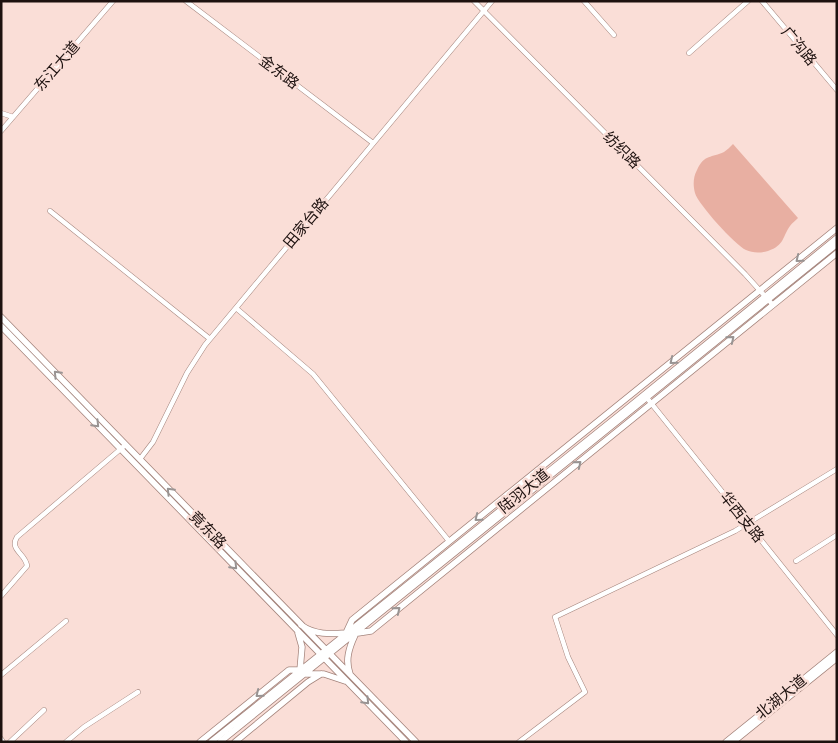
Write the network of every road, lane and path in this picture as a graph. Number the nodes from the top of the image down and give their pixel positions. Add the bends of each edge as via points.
1 (113, 1) edge
2 (186, 1) edge
3 (474, 1) edge
4 (492, 1) edge
5 (584, 1) edge
6 (748, 1) edge
7 (762, 1) edge
8 (769, 1) edge
9 (768, 8) junction
10 (483, 10) junction
11 (614, 35) dead end
12 (689, 53) dead end
13 (837, 90) edge
14 (1, 113) edge
15 (13, 117) junction
16 (1, 131) edge
17 (373, 143) junction
18 (50, 211) dead end
19 (837, 228) edge
20 (837, 238) edge
21 (837, 244) edge
22 (836, 254) edge
23 (760, 291) junction
24 (766, 298) junction
25 (773, 305) junction
26 (236, 308) junction
27 (1, 317) edge
28 (1, 326) edge
29 (210, 339) junction
30 (647, 398) junction
31 (652, 404) junction
32 (123, 447) junction
33 (140, 459) junction
34 (837, 469) edge
35 (748, 524) junction
36 (837, 535) edge
37 (449, 542) junction
38 (796, 561) dead end
39 (1, 596) edge
40 (66, 621) dead end
41 (299, 627) junction
42 (346, 633) junction
43 (356, 633) junction
44 (837, 635) edge
45 (837, 652) edge
46 (325, 654) junction
47 (837, 658) edge
48 (301, 672) junction
49 (321, 674) junction
50 (1, 675) edge
51 (349, 678) junction
52 (138, 692) dead end
53 (44, 710) dead end
54 (10, 742) edge
55 (66, 742) edge
56 (200, 742) edge
57 (211, 742) edge
58 (220, 742) edge
59 (235, 742) edge
60 (406, 742) edge
61 (416, 742) edge
62 (519, 742) edge
63 (726, 742) edge
64 (733, 742) edge

1 - 15 street, 东江大道
2 - 17 street, 金东路
3 - 10 street, 纺织路
4 - 10 street, 田家台路
5 - 11 street
6 - 12 street
7 - 9 street, 广沟路
8 - 9 street
9 - 13 street, 广沟路
10 - 17 street, 田家台路
10 - 23 street, 纺织路
14 - 15 street
15 - 16 street, 东江大道
17 - 26 street, 田家台路
18 - 29 street
19 -> 23 main road
20 - 24 main road, 陆羽大道
21 - 24 main road, 陆羽大道
22 - 25 main road
23 - 24 street, 纺织路
23 -> 37 main road
24 - 25 street, 纺织路
24 - 30 main road, 陆羽大道
24 - 42 main road, 陆羽大道
31 -> 25 main road
26 - 29 street, 田家台路
26 - 37 street via 313,374
32 -> 27 main road, 竟东路
28 -> 32 main road, 竟东路
29 - 33 street, 田家台路 via 193,362 153,442
30 - 31 street, 华西支路
30 - 43 main road, 陆羽大道
31 - 35 street, 华西支路
43 -> 31 main road via 371,631
32 - 33 main road, 竟东路
32 - 39 street via 17,537 14,542 16,548 27,566
32 -> 41 main road, 竟东路
41 -> 33 main road, 竟东路
34 - 35 street
35 - 44 street, 华西支路
35 - 62 street via 554,617 585,692
36 - 38 street
37 - 42 main road via 352,620
40 - 50 street
41 - 42 main road via 331,634
41 - 46 main road, 竟东路
41 - 48 main road
42 - 46 main road, 陆羽大道
43 - 46 main road, 陆羽大道
43 - 51 main road via 348,657
45 - 63 main road, 北湖大道
46 - 48 main road, 陆羽大道
46 - 51 main road, 竟东路
47 - 64 main road, 北湖大道
48 - 49 main road
48 -> 56 main road via 290,670
48 - 57 main road, 陆羽大道
48 - 58 main road, 陆羽大道
49 - 51 main road
49 - 59 main road
51 -> 60 main road, 竟东路
51 - 61 main road, 竟东路
52 - 55 street
53 - 54 street

